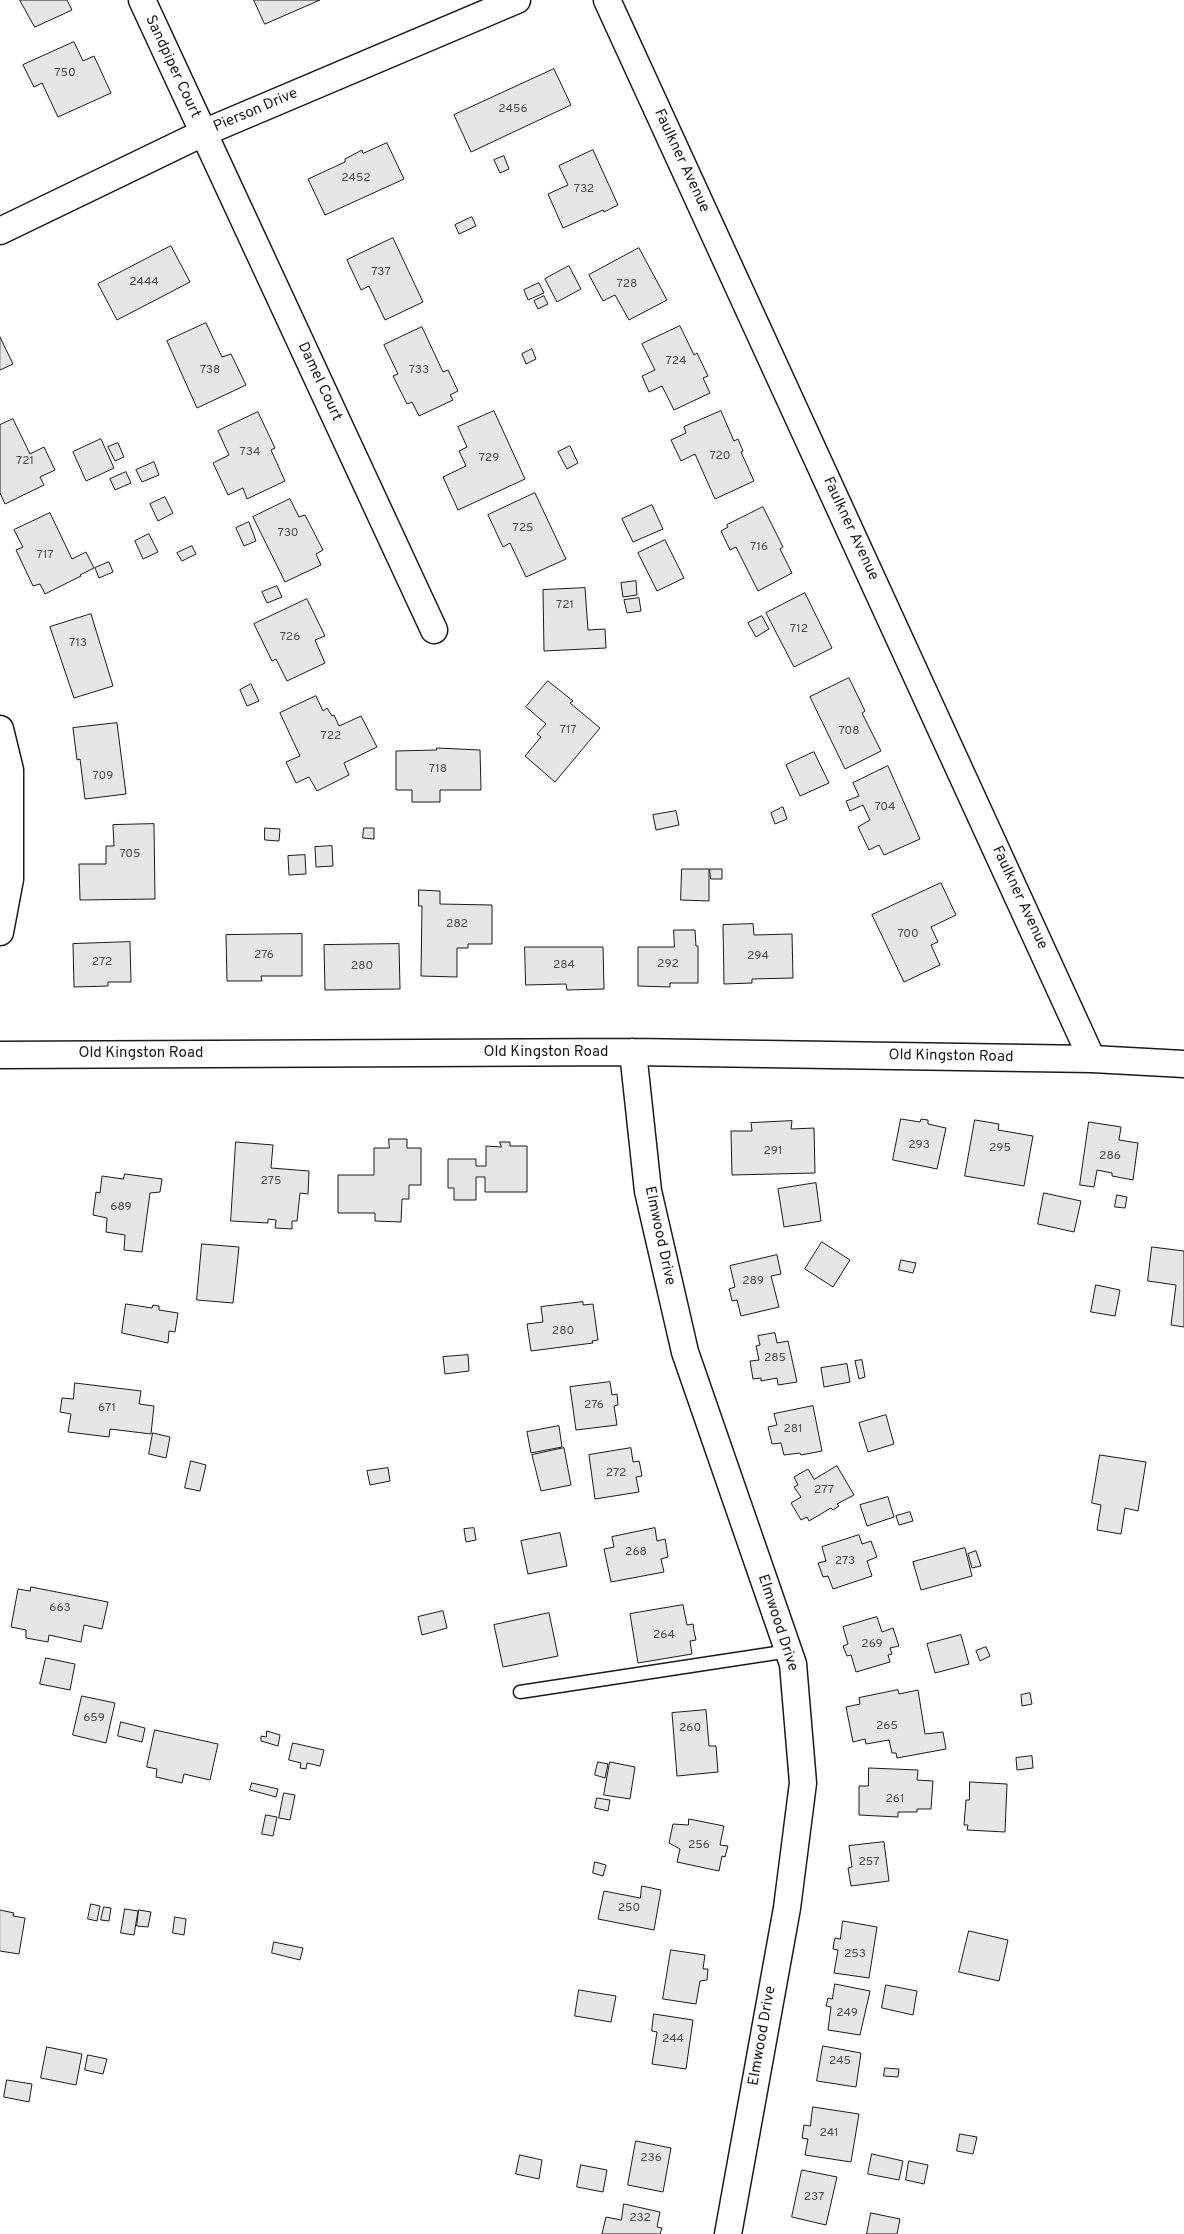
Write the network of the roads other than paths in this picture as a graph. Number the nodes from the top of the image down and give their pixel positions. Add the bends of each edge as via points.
1 (142, 0) edge
2 (517, 0) edge
3 (607, 0) edge
4 (203, 133) junction
5 (0, 231) edge
6 (434, 630) dead end
7 (0, 729) edge
8 (0, 932) edge
9 (633, 1052) junction
10 (0, 1055) edge
11 (1092, 1059) junction
12 (1184, 1064) edge
13 (789, 1651) junction
14 (520, 1692) dead end
15 (728, 2234) edge

1 - 4 street, Sandpiper Court
2 - 4 street, Pierson Drive
3 - 11 street, Faulkner Avenue
4 - 5 street, Pierson Drive
4 - 6 street, Damel Court
7 - 8 street via 10,770 10,879
9 - 10 street, Old Kingston Road
9 - 11 street, Old Kingston Road
9 - 13 street, Elmwood Drive via 648,1190 685,1352
11 - 12 street, Old Kingston Road
13 - 14 lane
13 - 15 street, Elmwood Drive via 794,1664 803,1782 787,1908

